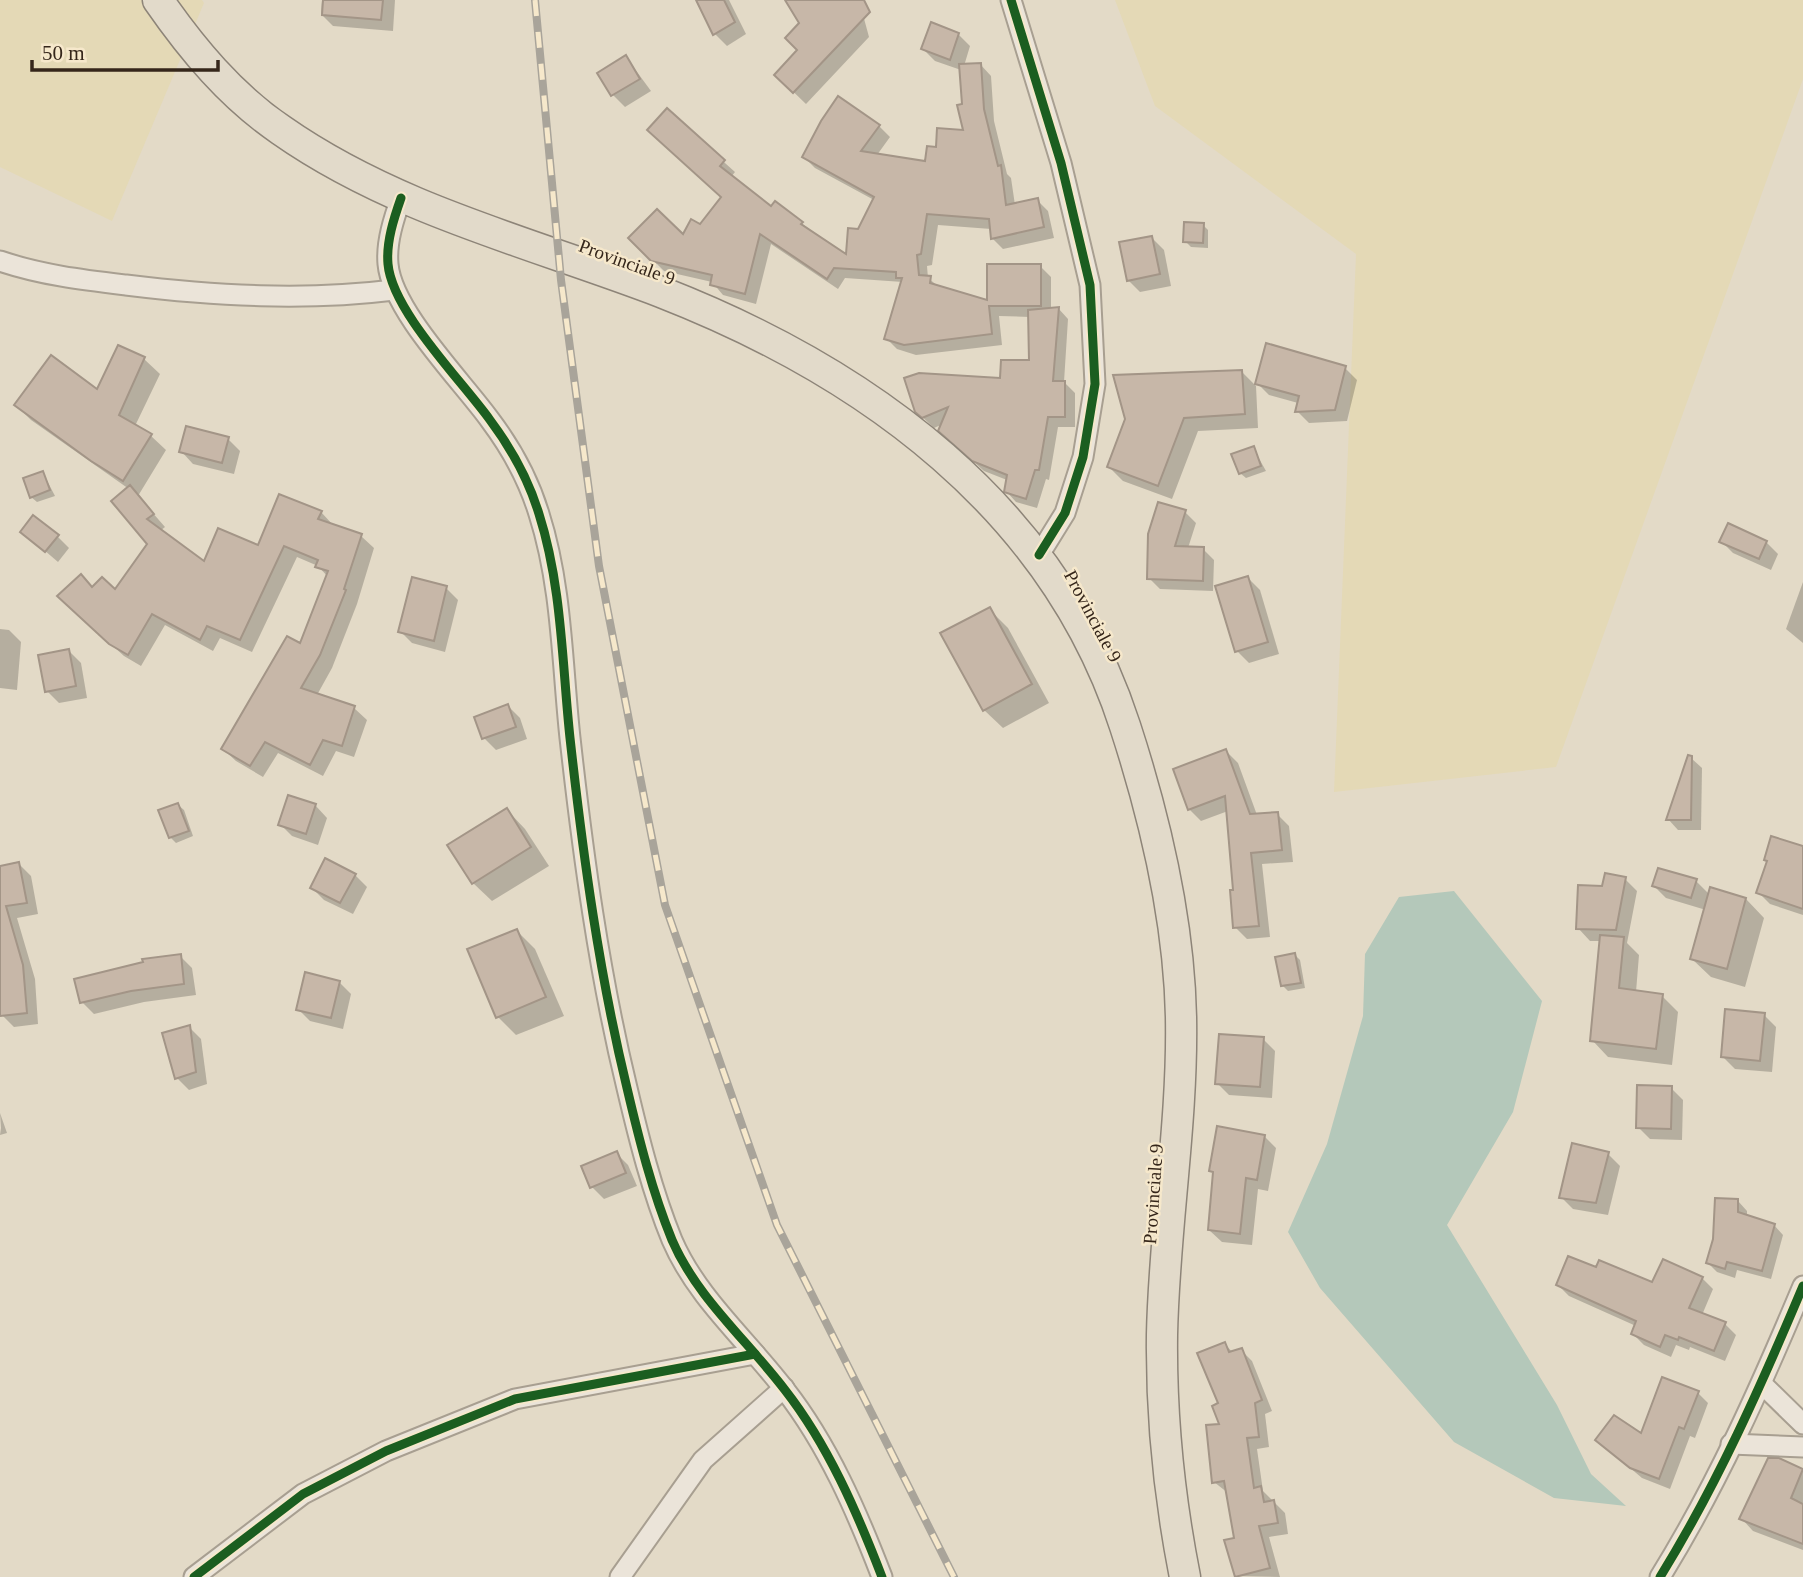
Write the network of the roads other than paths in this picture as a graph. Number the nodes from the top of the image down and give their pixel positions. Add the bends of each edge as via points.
1 (158, 0) edge
2 (1011, 0) edge
3 (401, 198) junction
4 (0, 261) edge
5 (394, 290) junction
6 (1039, 555) junction
7 (1803, 1286) edge
8 (755, 1354) junction
9 (1762, 1384) junction
10 (784, 1388) junction
11 (1803, 1424) edge
12 (1731, 1444) junction
13 (1803, 1447) edge
14 (194, 1577) edge
15 (620, 1577) edge
16 (882, 1577) edge
17 (1185, 1577) edge
18 (1660, 1577) edge

1 - 3 main road, Provinciale 9 via 189,44 234,92 279,130
2 - 6 street via 1061,163 1090,285 1095,384 1083,457 1065,513
3 - 5 street via 388,263
3 - 6 main road, Provinciale 9 via 665,294 801,355 861,392 944,455
4 - 5 street via 73,279 217,295 340,297
5 - 8 street via 492,423 526,481 538,512 554,572 598,952 640,1143 682,1261
6 - 17 main road, Provinciale 9 via 1077,618 1124,722 1159,856 1178,955 1181,1021 1162,1332 1163,1444
7 - 9 street
8 - 10 street
8 - 14 street via 515,1399 399,1445 303,1494
9 - 11 street
9 - 12 street
10 - 15 street via 703,1460
10 - 16 street via 810,1424 843,1486
12 - 13 street
12 - 18 street

